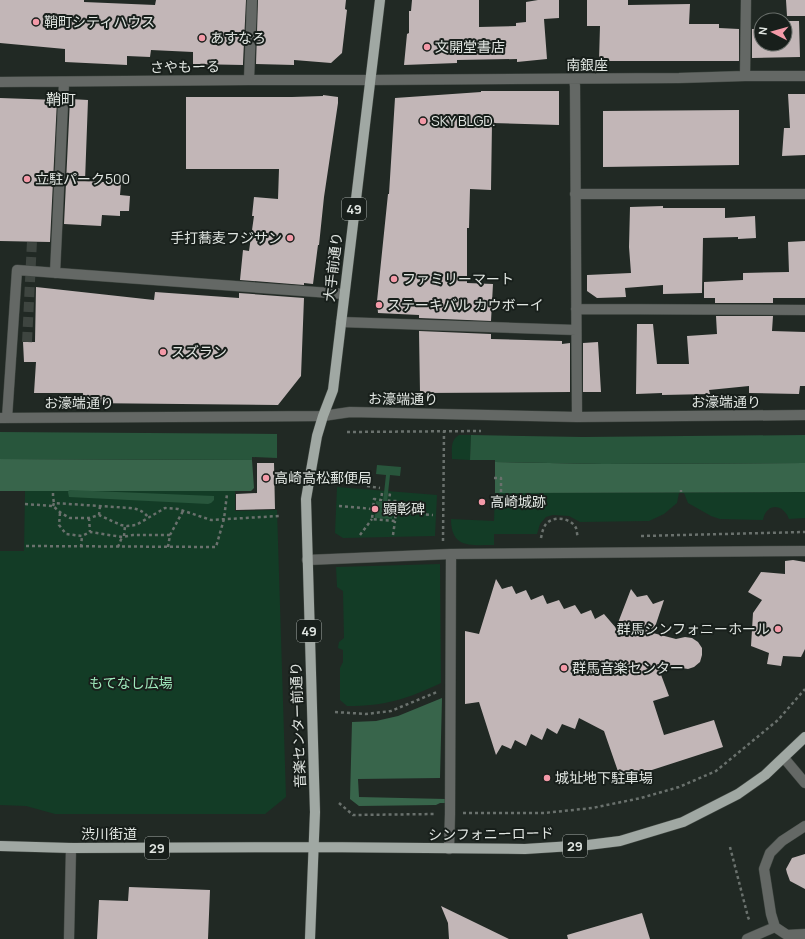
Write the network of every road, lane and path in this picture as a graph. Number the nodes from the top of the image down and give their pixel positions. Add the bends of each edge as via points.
1 (252, 0) edge
2 (380, 0) edge
3 (746, 0) edge
4 (745, 76) junction
5 (805, 76) edge
6 (574, 79) junction
7 (249, 80) junction
8 (369, 80) junction
9 (0, 82) edge
10 (64, 83) junction
11 (576, 194) junction
12 (805, 194) edge
13 (55, 273) junction
14 (344, 294) junction
15 (576, 309) junction
16 (805, 310) edge
17 (341, 322) junction
18 (576, 330) junction
19 (805, 415) edge
20 (323, 416) junction
21 (577, 417) junction
22 (4, 418) edge
23 (444, 431) dead end
24 (494, 478) dead end
25 (367, 486) dead end
26 (380, 488) dead end
27 (53, 493) dead end
28 (382, 493) dead end
29 (390, 493) dead end
30 (227, 494) dead end
31 (501, 495) dead end
32 (25, 504) dead end
33 (54, 505) junction
34 (100, 506) junction
35 (340, 506) dead end
36 (373, 509) junction
37 (183, 511) junction
38 (60, 512) junction
39 (396, 512) junction
40 (99, 515) junction
41 (433, 515) dead end
42 (279, 516) dead end
43 (89, 518) junction
44 (148, 518) junction
45 (224, 519) junction
46 (372, 519) junction
47 (395, 521) junction
48 (125, 526) junction
49 (90, 532) junction
50 (805, 532) edge
51 (170, 535) junction
52 (360, 535) dead end
53 (393, 535) dead end
54 (82, 536) junction
55 (123, 536) junction
56 (641, 536) dead end
57 (586, 537) dead end
58 (534, 538) dead end
59 (541, 538) junction
60 (548, 538) dead end
61 (571, 538) dead end
62 (578, 538) junction
63 (26, 546) dead end
64 (81, 546) junction
65 (118, 547) junction
66 (168, 547) junction
67 (805, 551) edge
68 (447, 554) junction
69 (307, 560) junction
70 (450, 687) junction
71 (805, 689) edge
72 (335, 712) dead end
73 (805, 737) edge
74 (784, 758) junction
75 (805, 783) edge
76 (339, 803) dead end
77 (450, 814) junction
78 (805, 826) edge
79 (0, 846) edge
80 (314, 847) junction
81 (730, 847) dead end
82 (71, 848) junction
83 (449, 849) junction
84 (775, 927) junction
85 (805, 934) edge
86 (752, 937) edge
87 (69, 939) edge
88 (310, 939) edge

1 - 7 street
2 - 8 main road, 大手前通り / 49
3 - 4 street
4 - 5 street, 南銀座
4 - 6 street, 南銀座
6 - 8 street, 南銀座
6 - 11 street
7 - 8 street, さやもーる
7 - 10 street, さやもーる
8 - 14 main road, 大手前通り / 49
9 - 10 street, さやもーる
10 - 13 street
11 - 12 street
11 - 15 street
13 - 14 street
13 - 22 street via 17,270
14 - 17 main road, 大手前通り / 49
15 - 16 street
15 - 18 street
17 - 18 street
17 - 20 main road, 大手前通り / 49 via 333,390
18 - 21 street
19 - 21 street, お濠端通り
20 - 21 street, お濠端通り via 350,412
20 - 22 street, お濠端通り
20 - 69 main road, 音楽センター前通り / 49 via 306,499
23 - 68 path
24 - 31 path via 501,478
25 - 26 path
27 - 33 path
28 - 36 path via 381,500 374,499
29 - 39 path via 389,501 396,502
30 - 45 path
32 - 33 path
33 - 34 path
33 - 38 path
34 - 40 path
34 - 44 path via 139,509
35 - 36 path
36 - 46 path
37 - 44 path via 165,508
37 - 45 path via 211,520
37 - 51 path
38 - 43 path via 70,518
38 - 54 path via 61,530 66,534
39 - 41 path
39 - 47 path
40 - 43 path
40 - 48 path
42 - 45 path
43 - 49 path
44 - 48 path via 136,525
45 - 66 path via 216,547
46 - 47 path
46 - 52 path
47 - 53 path
48 - 55 path
49 - 54 path
49 - 55 path
50 - 56 path
51 - 55 path
51 - 66 path
54 - 64 path
55 - 65 path
57 - 62 path
58 - 59 path
59 - 60 path
59 - 62 path via 545,525 557,519 571,522 576,528
61 - 62 path
63 - 64 path
64 - 65 path
65 - 66 path
67 - 68 street
68 - 69 street
68 - 70 street
69 - 80 main road, 音楽センター前通り / 49
70 - 72 path via 391,711 366,714
70 - 77 street
71 - 77 path via 778,720 716,771 679,787 592,808 544,813
73 - 74 main road, シンフォニーロード / 29
74 - 75 street
74 - 83 main road, シンフォニーロード / 29 via 738,794 711,809 683,822 620,841 525,849
76 - 77 path via 353,815
77 - 83 street
78 - 84 street via 782,841 770,853 764,869
79 - 82 main road, 渋川街道 / 29
80 - 82 main road, 渋川街道 / 29
80 - 83 main road, シンフォニーロード / 29
80 - 88 main road, 音楽センター前通り / 49
81 - 86 path
82 - 87 street
84 - 85 street via 787,935
84 - 86 street

